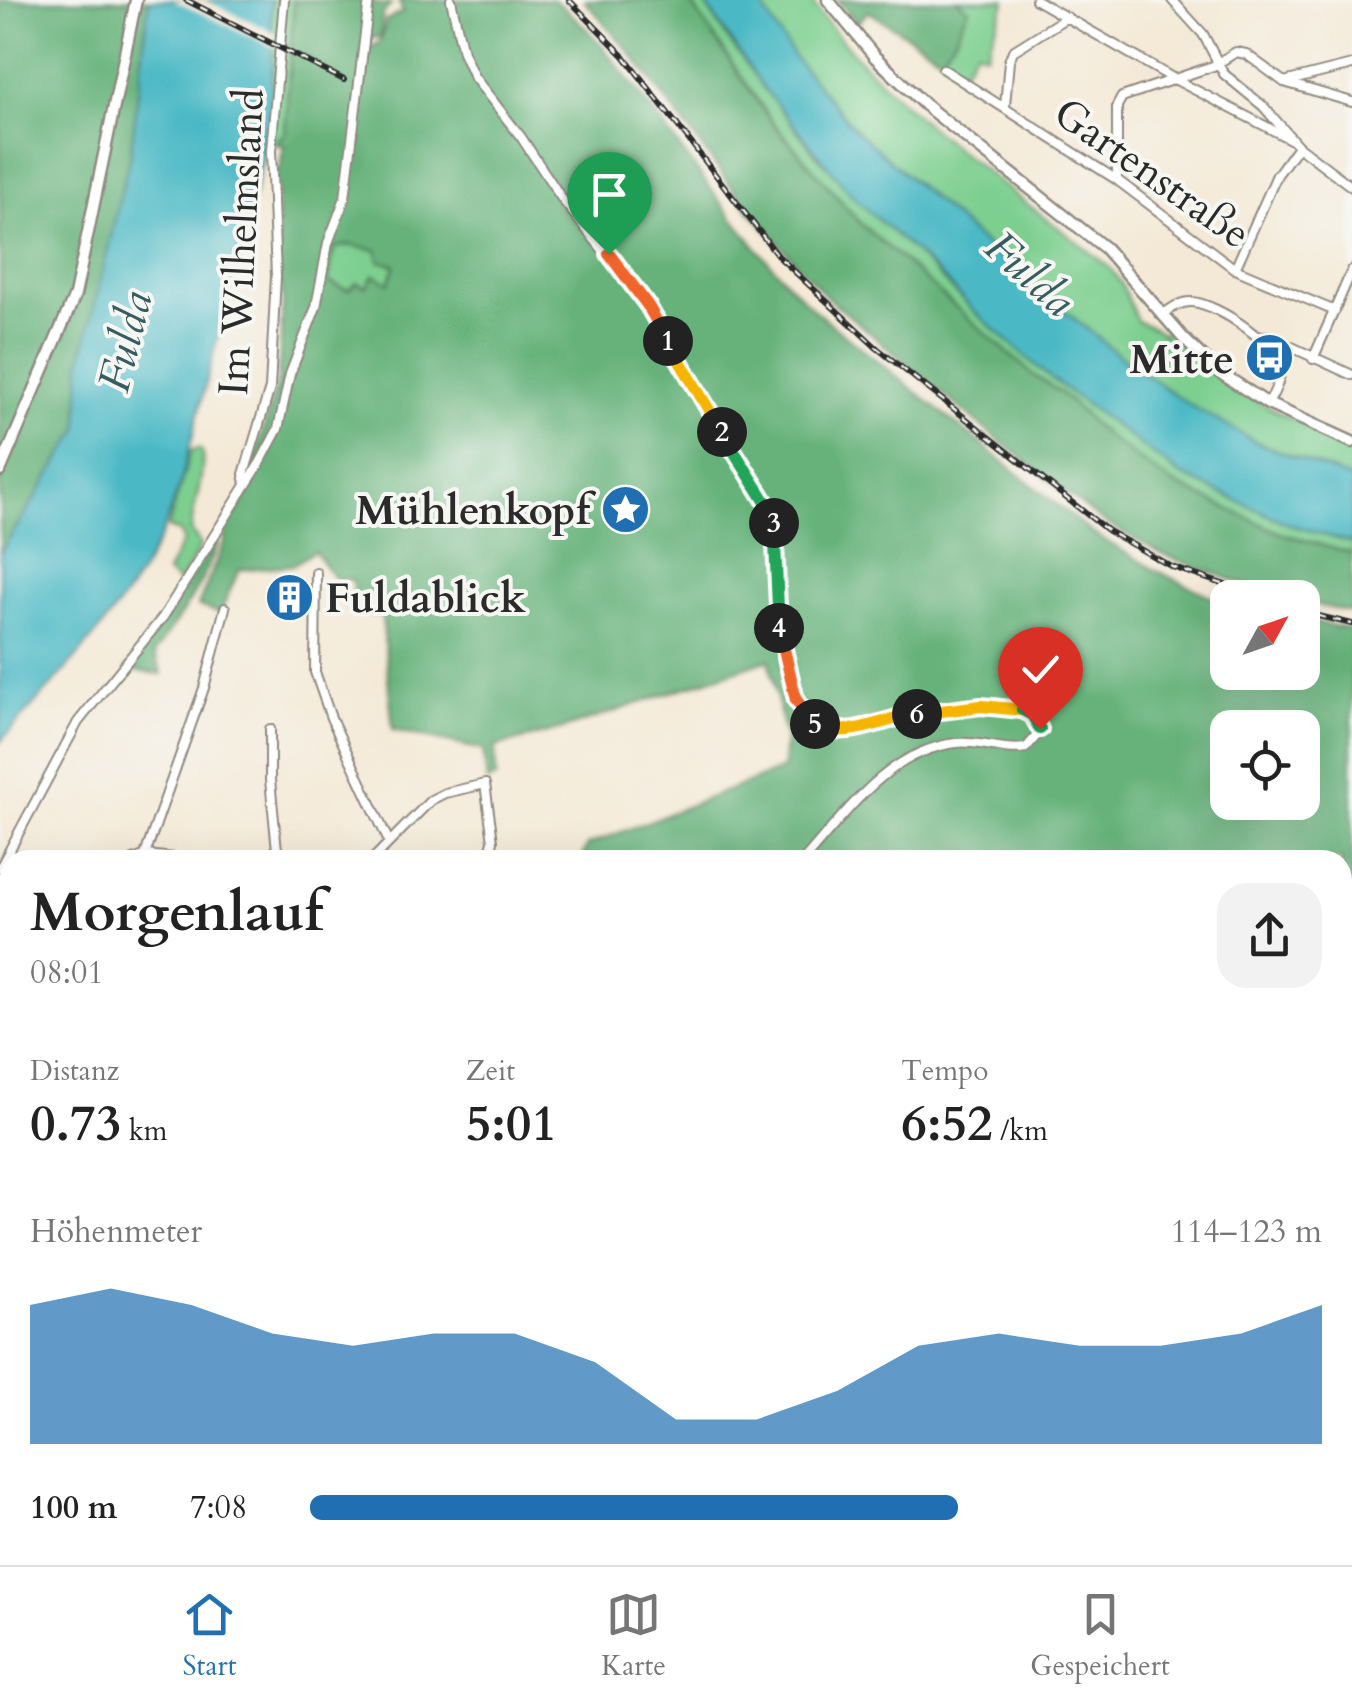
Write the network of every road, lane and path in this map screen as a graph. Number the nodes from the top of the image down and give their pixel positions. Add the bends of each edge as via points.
1 (136, 0) edge
2 (284, 0) edge
3 (369, 0) edge
4 (450, 0) edge
5 (828, 0) edge
6 (1036, 0) edge
7 (1172, 0) edge
8 (1067, 17) junction
9 (1219, 62) junction
10 (1352, 65) edge
11 (944, 69) dead end
12 (1176, 80) junction
13 (1284, 82) junction
14 (1352, 102) edge
15 (1005, 106) junction
16 (1295, 143) junction
17 (1117, 180) junction
18 (1352, 187) edge
19 (1235, 269) junction
20 (1352, 270) edge
21 (1335, 311) junction
22 (1164, 314) junction
23 (1258, 336) junction
24 (1313, 359) junction
25 (1352, 375) edge
26 (1268, 404) junction
27 (1352, 442) edge
28 (0, 471) edge
29 (246, 484) junction
30 (316, 573) dead end
31 (225, 608) dead end
32 (270, 730) dead end
33 (389, 842) junction
34 (10, 850) edge
35 (147, 850) edge
36 (277, 850) edge
37 (381, 850) edge
38 (491, 850) edge
39 (813, 850) edge

1 - 28 main road via 75,294
2 - 29 street, Im Wilhelmsland via 271,151 276,276 270,388
3 - 29 street via 345,198 278,429
4 - 39 street via 474,77 648,306 767,504 777,538 781,640 804,714 832,730 981,706 1017,708 1038,722 1039,733 1024,749 946,744 895,766
5 - 22 main road via 876,57 953,129 1093,237
6 - 8 street
7 - 9 street
8 - 12 street
8 - 15 street via 1013,51
9 - 12 street
9 - 13 street via 1241,52
9 - 16 street
10 - 13 street
11 - 15 street, Gartenstraße
12 - 16 street
12 - 17 street via 1119,101
13 - 14 street
15 - 17 street, Gartenstraße
16 - 18 street
16 - 19 street
17 - 19 street, Gartenstraße
19 - 21 street, Gartenstraße
20 - 21 street
21 - 24 street
22 - 23 street via 1194,302
22 - 26 main road via 1216,370
23 - 24 street
23 - 26 street via 1280,368
24 - 25 street
26 - 27 main road
29 - 34 street via 163,616 66,744
30 - 33 street via 316,672
31 - 35 street
32 - 36 street
33 - 37 street
33 - 38 street via 431,800 484,784

